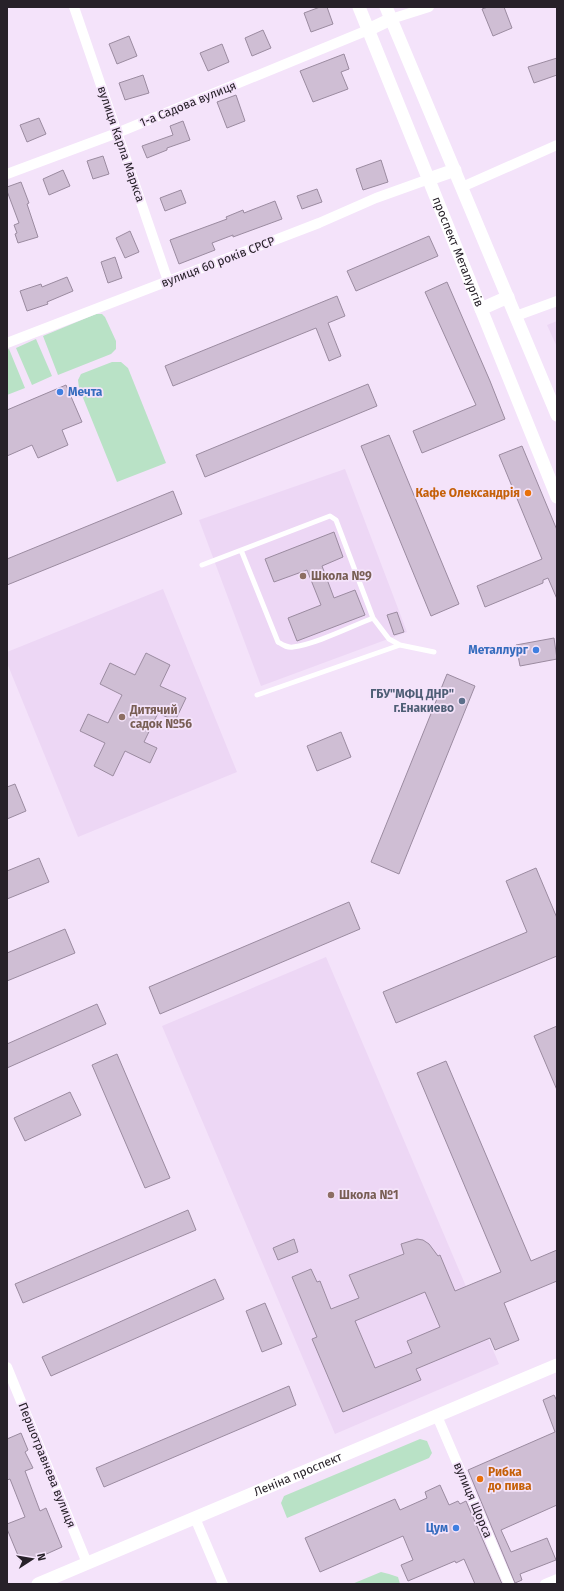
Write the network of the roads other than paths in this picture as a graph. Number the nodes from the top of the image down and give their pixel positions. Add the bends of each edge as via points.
1 (74, 7) edge
2 (359, 7) edge
3 (430, 7) edge
4 (389, 13) edge
5 (368, 30) junction
6 (117, 133) junction
7 (557, 145) edge
8 (455, 170) junction
9 (7, 174) edge
10 (429, 179) junction
11 (462, 187) junction
12 (168, 281) junction
13 (508, 297) junction
14 (557, 301) edge
15 (481, 309) junction
16 (516, 316) junction
17 (7, 343) edge
18 (557, 415) edge
19 (557, 497) edge
20 (241, 550) junction
21 (202, 565) dead end
22 (373, 618) junction
23 (400, 645) junction
24 (434, 652) dead end
25 (257, 695) dead end
26 (557, 1365) edge
27 (7, 1368) edge
28 (437, 1416) junction
29 (194, 1518) junction
30 (87, 1563) junction
31 (557, 1579) edge
32 (47, 1582) edge
33 (224, 1584) edge
34 (509, 1584) edge
35 (545, 1584) edge

1 - 6 street, вулиця Карла Маркса
2 - 5 street, проспект Металургів
3 - 4 street
4 - 5 street
4 - 8 street
5 - 6 street, 1-а Садова вулиця
5 - 10 street, проспект Металургів
6 - 9 street, 1-а Садова вулиця
6 - 12 street, вулиця Карла Маркса
7 - 11 street
8 - 10 street
8 - 11 street
10 - 12 street, вулиця 60 років СРСР
10 - 15 street, проспект Металургів
11 - 13 street
12 - 17 street, вулиця 60 років СРСР
13 - 15 street
13 - 16 street
14 - 16 street
15 - 19 street, проспект Металургів
16 - 18 street
20 - 21 lane
20 - 22 lane via 278,642 284,646 292,648
20 - 22 lane via 327,516 332,517 336,520
22 - 23 lane via 388,639
23 - 24 lane
23 - 25 lane
26 - 28 street, Леніна проспект
27 - 30 street, Першотравнева вулиця
28 - 29 street, Леніна проспект
28 - 34 street, вулиця Щорса
29 - 30 street, Леніна проспект
29 - 33 street
30 - 32 street, Леніна проспект
31 - 35 street

